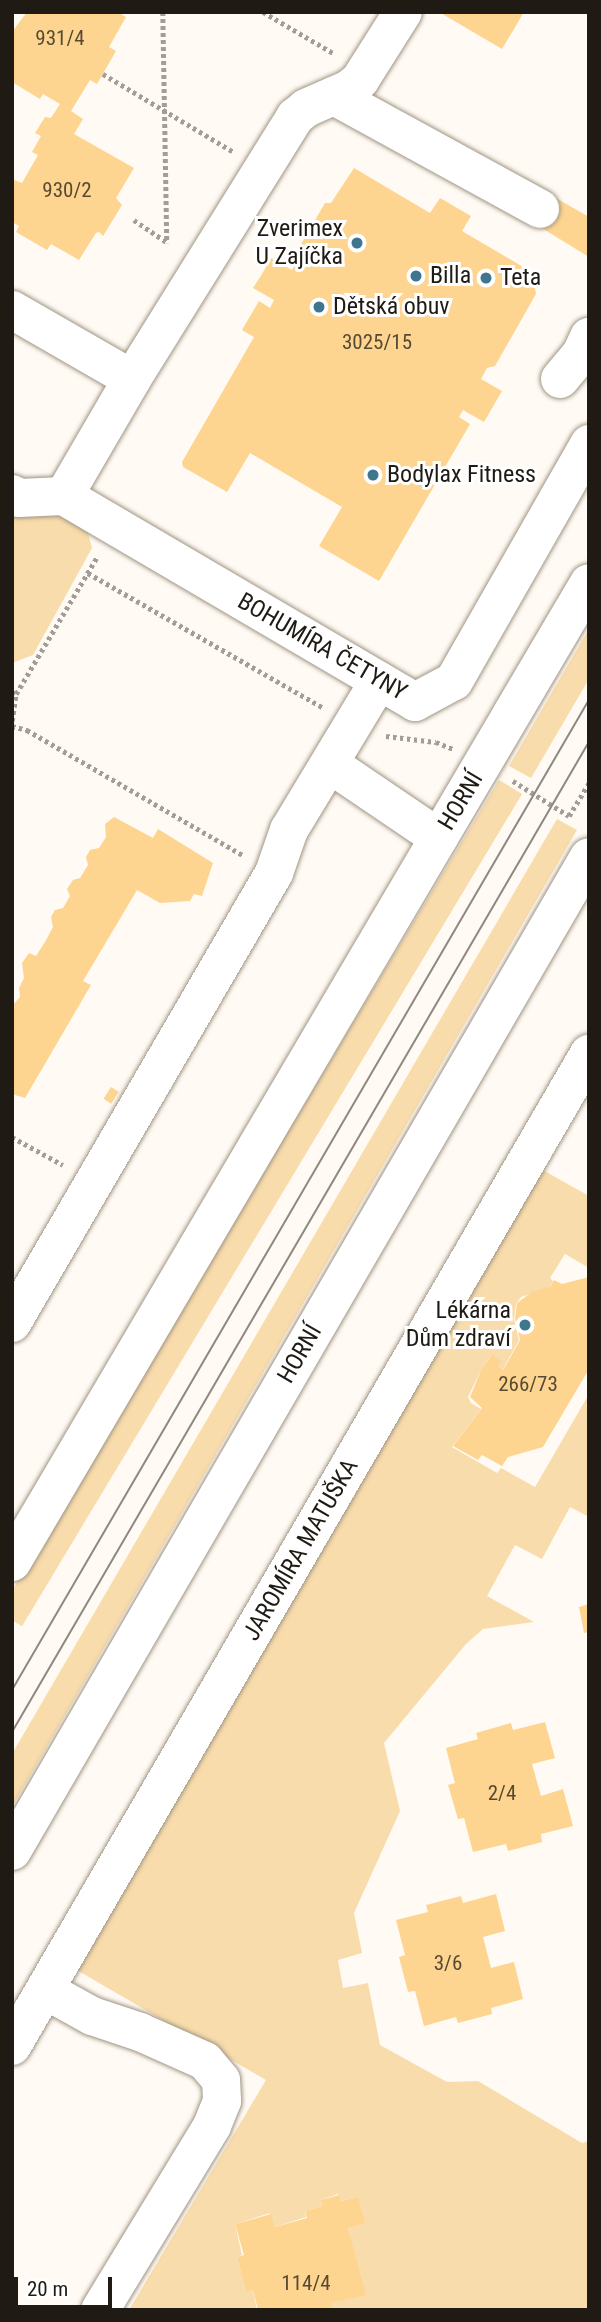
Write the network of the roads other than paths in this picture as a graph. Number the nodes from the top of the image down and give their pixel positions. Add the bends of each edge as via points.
1 (402, 12) edge
2 (334, 96) junction
3 (540, 209) dead end
4 (12, 310) edge
5 (132, 379) junction
6 (589, 444) edge
7 (12, 494) edge
8 (64, 496) junction
9 (589, 583) edge
10 (379, 681) junction
11 (331, 765) junction
12 (439, 838) junction
13 (589, 857) edge
14 (589, 1054) edge
15 (161, 1310) junction
16 (12, 1323) edge
17 (12, 1527) edge
18 (12, 1563) edge
19 (12, 1851) edge
20 (45, 1990) junction
21 (12, 2046) edge
22 (100, 2310) edge

1 - 2 street via 366,73
2 - 3 street
2 - 5 street via 295,117
4 - 5 street
5 - 8 street
6 - 10 street, BOHUMÍRA ČETYNY via 454,681 415,702
7 - 8 street via 19,498
8 - 10 street, BOHUMÍRA ČETYNY
9 - 12 street, HORNÍ
10 - 11 street
11 - 12 street
11 - 16 street via 289,830 274,873
12 - 15 street, HORNÍ
13 - 19 street, HORNÍ
14 - 20 street, JAROMÍRA MATUŠKA
15 - 17 street via 118,1356
15 - 18 street, HORNÍ
20 - 21 street, JAROMÍRA MATUŠKA
20 - 22 street via 92,2016 205,2062 221,2080 222,2101 212,2126

